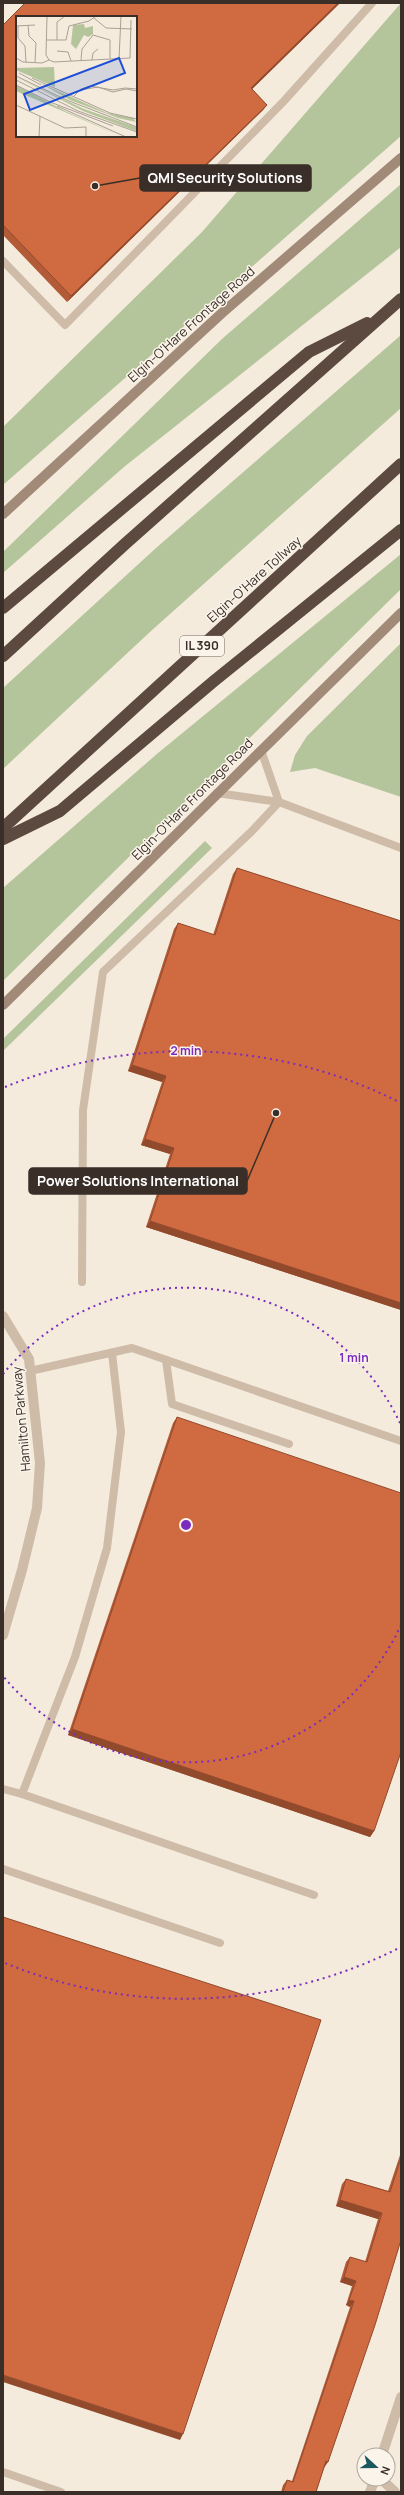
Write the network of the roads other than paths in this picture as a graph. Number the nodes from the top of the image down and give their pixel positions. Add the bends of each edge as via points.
1 (372, 3) edge
2 (401, 158) edge
3 (3, 261) edge
4 (401, 299) edge
5 (382, 316) junction
6 (401, 464) edge
7 (3, 514) edge
8 (401, 530) edge
9 (3, 608) edge
10 (401, 612) edge
11 (3, 656) edge
12 (261, 750) junction
13 (217, 793) junction
14 (279, 802) junction
15 (3, 828) edge
16 (3, 839) edge
17 (401, 848) edge
18 (3, 1005) edge
19 (82, 1282) dead end
20 (4, 1322) edge
21 (112, 1353) junction
22 (166, 1360) junction
23 (30, 1371) junction
24 (401, 1441) edge
25 (289, 1444) dead end
26 (5, 1618) edge
27 (3, 1635) edge
28 (3, 1789) edge
29 (22, 1794) junction
30 (3, 1869) edge
31 (314, 1895) dead end
32 (220, 1943) dead end
33 (401, 2397) edge
34 (385, 2447) edge
35 (3, 2472) edge
36 (61, 2492) edge

1 - 3 lane via 284,101 65,325
2 - 7 main road, Elgin-O'Hare Frontage Road via 222,313
4 - 5 highway
5 - 9 highway via 308,352
5 - 11 highway
6 - 15 highway, Elgin-O'Hare Tollway / IL 390
8 - 16 highway via 214,681 60,811
10 - 12 main road, Elgin-O'Hare Frontage Road
12 - 13 main road, Elgin-O'Hare Frontage Road
12 - 14 lane
13 - 14 lane
13 - 18 main road, Elgin-O'Hare Frontage Road
14 - 17 lane
14 - 19 lane via 252,831 103,972 83,1110
20 - 23 street, Hamilton Parkway via 29,1359
21 - 22 lane via 132,1348
21 - 23 lane
21 - 29 lane via 121,1432 107,1548 75,1657
22 - 24 lane
22 - 25 lane via 172,1404
23 - 26 street, Hamilton Parkway via 40,1463 37,1508
26 - 27 street, Hamilton Parkway
28 - 29 lane
29 - 31 lane
30 - 32 lane
33 - 34 street
35 - 36 lane

